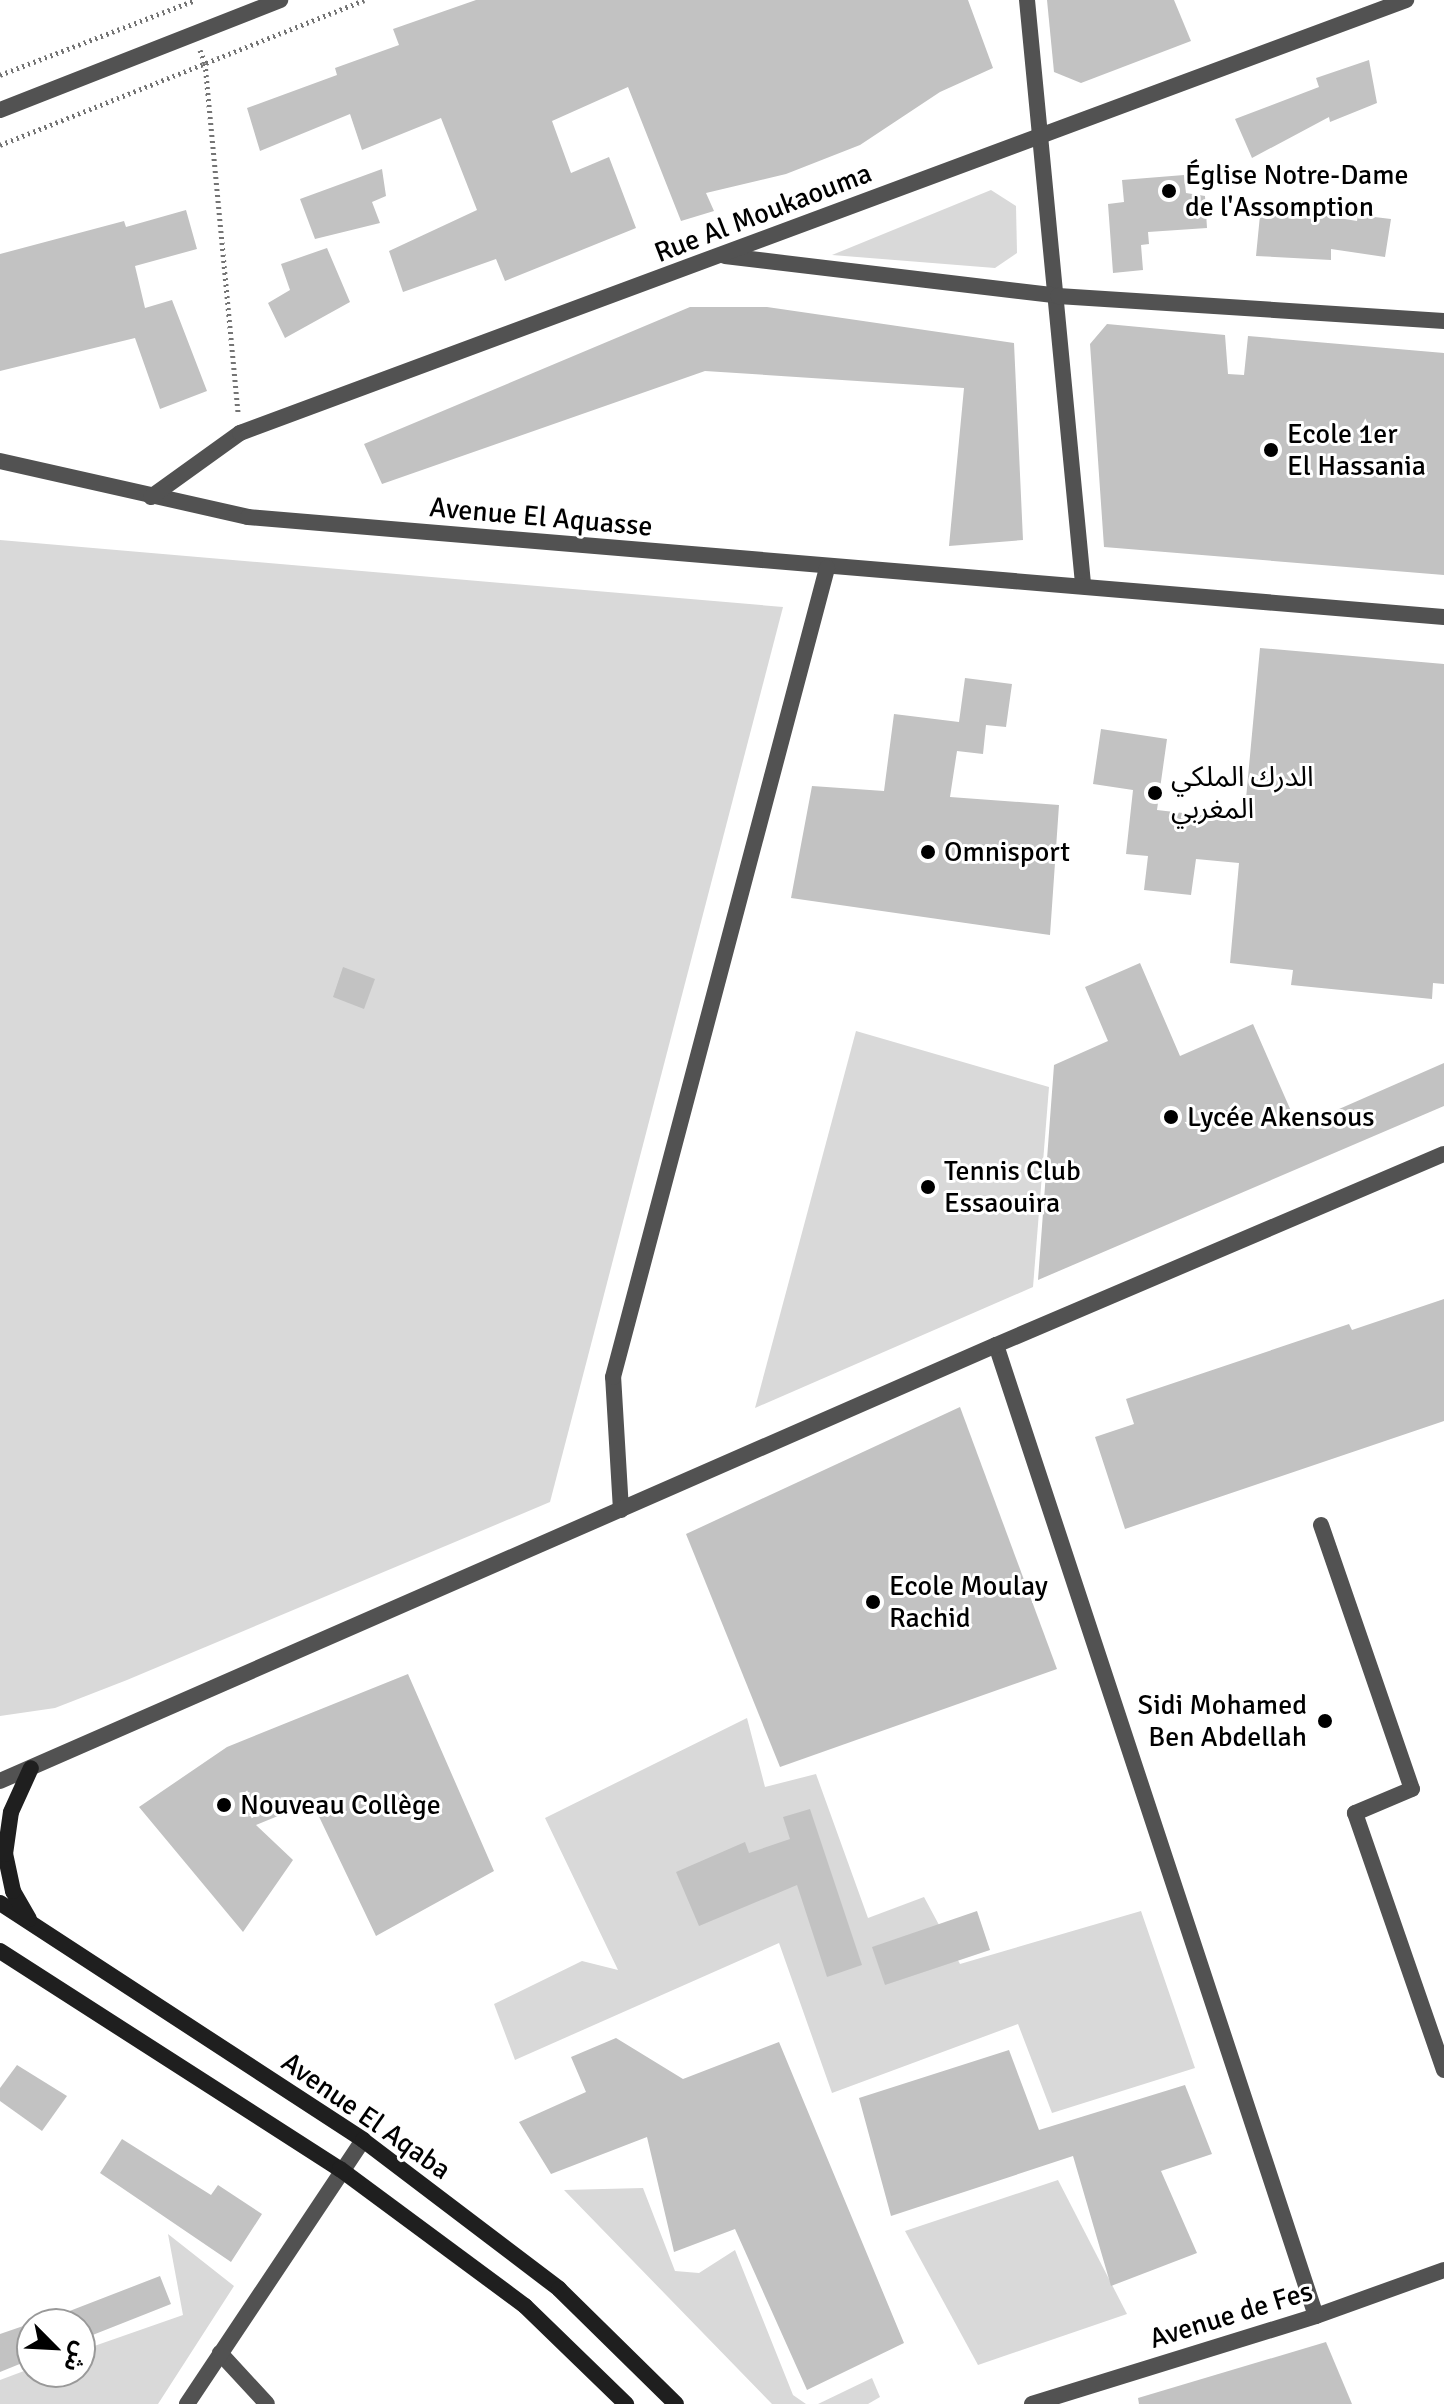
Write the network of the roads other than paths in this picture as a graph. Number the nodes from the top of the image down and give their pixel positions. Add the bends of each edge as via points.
1 (280, 0) edge
2 (1027, 0) edge
3 (1406, 0) edge
4 (0, 110) edge
5 (1039, 135) junction
6 (723, 256) junction
7 (1058, 296) junction
8 (1444, 321) edge
9 (0, 461) edge
10 (151, 497) junction
11 (827, 568) junction
12 (1083, 584) junction
13 (1444, 617) edge
14 (1444, 1154) edge
15 (996, 1345) junction
16 (621, 1510) junction
17 (1321, 1525) dead end
18 (31, 1768) junction
19 (0, 1781) edge
20 (0, 1903) edge
21 (31, 1923) junction
22 (0, 1951) edge
23 (1444, 2070) edge
24 (363, 2140) junction
25 (340, 2169) junction
26 (1444, 2270) edge
27 (1316, 2316) junction
28 (220, 2353) junction
29 (187, 2404) edge
30 (267, 2404) edge
31 (626, 2404) edge
32 (676, 2404) edge
33 (1032, 2404) edge

1 - 4 street
2 - 5 street
3 - 5 street, Rue Al Moukaouma
5 - 6 street, Rue Al Moukaouma
5 - 7 street
6 - 7 street
6 - 10 street, Rue Al Moukaouma via 240,433
7 - 8 street
7 - 12 street
9 - 10 street, Avenue El Aquasse
10 - 11 street, Avenue El Aquasse via 248,517
11 - 12 street, Avenue El Aquasse
11 - 16 street via 613,1377
12 - 13 street, Avenue El Aquasse
14 - 15 street
15 - 16 street
15 - 27 street
16 - 18 street
17 - 23 street via 1412,1789 1355,1813
18 - 19 street
18 - 21 main road via 11,1812 5,1854 13,1891
20 - 21 main road, Avenue El Aqaba
21 - 24 main road, Avenue El Aqaba
22 - 25 main road, Avenue El Aqaba
24 - 25 street
24 - 32 main road, Avenue El Aqaba via 559,2289
25 - 28 street
25 - 31 main road, Avenue El Aqaba via 525,2306
26 - 27 street, Avenue de Fes
27 - 33 street, Avenue de Fes
28 - 29 street
28 - 30 street

